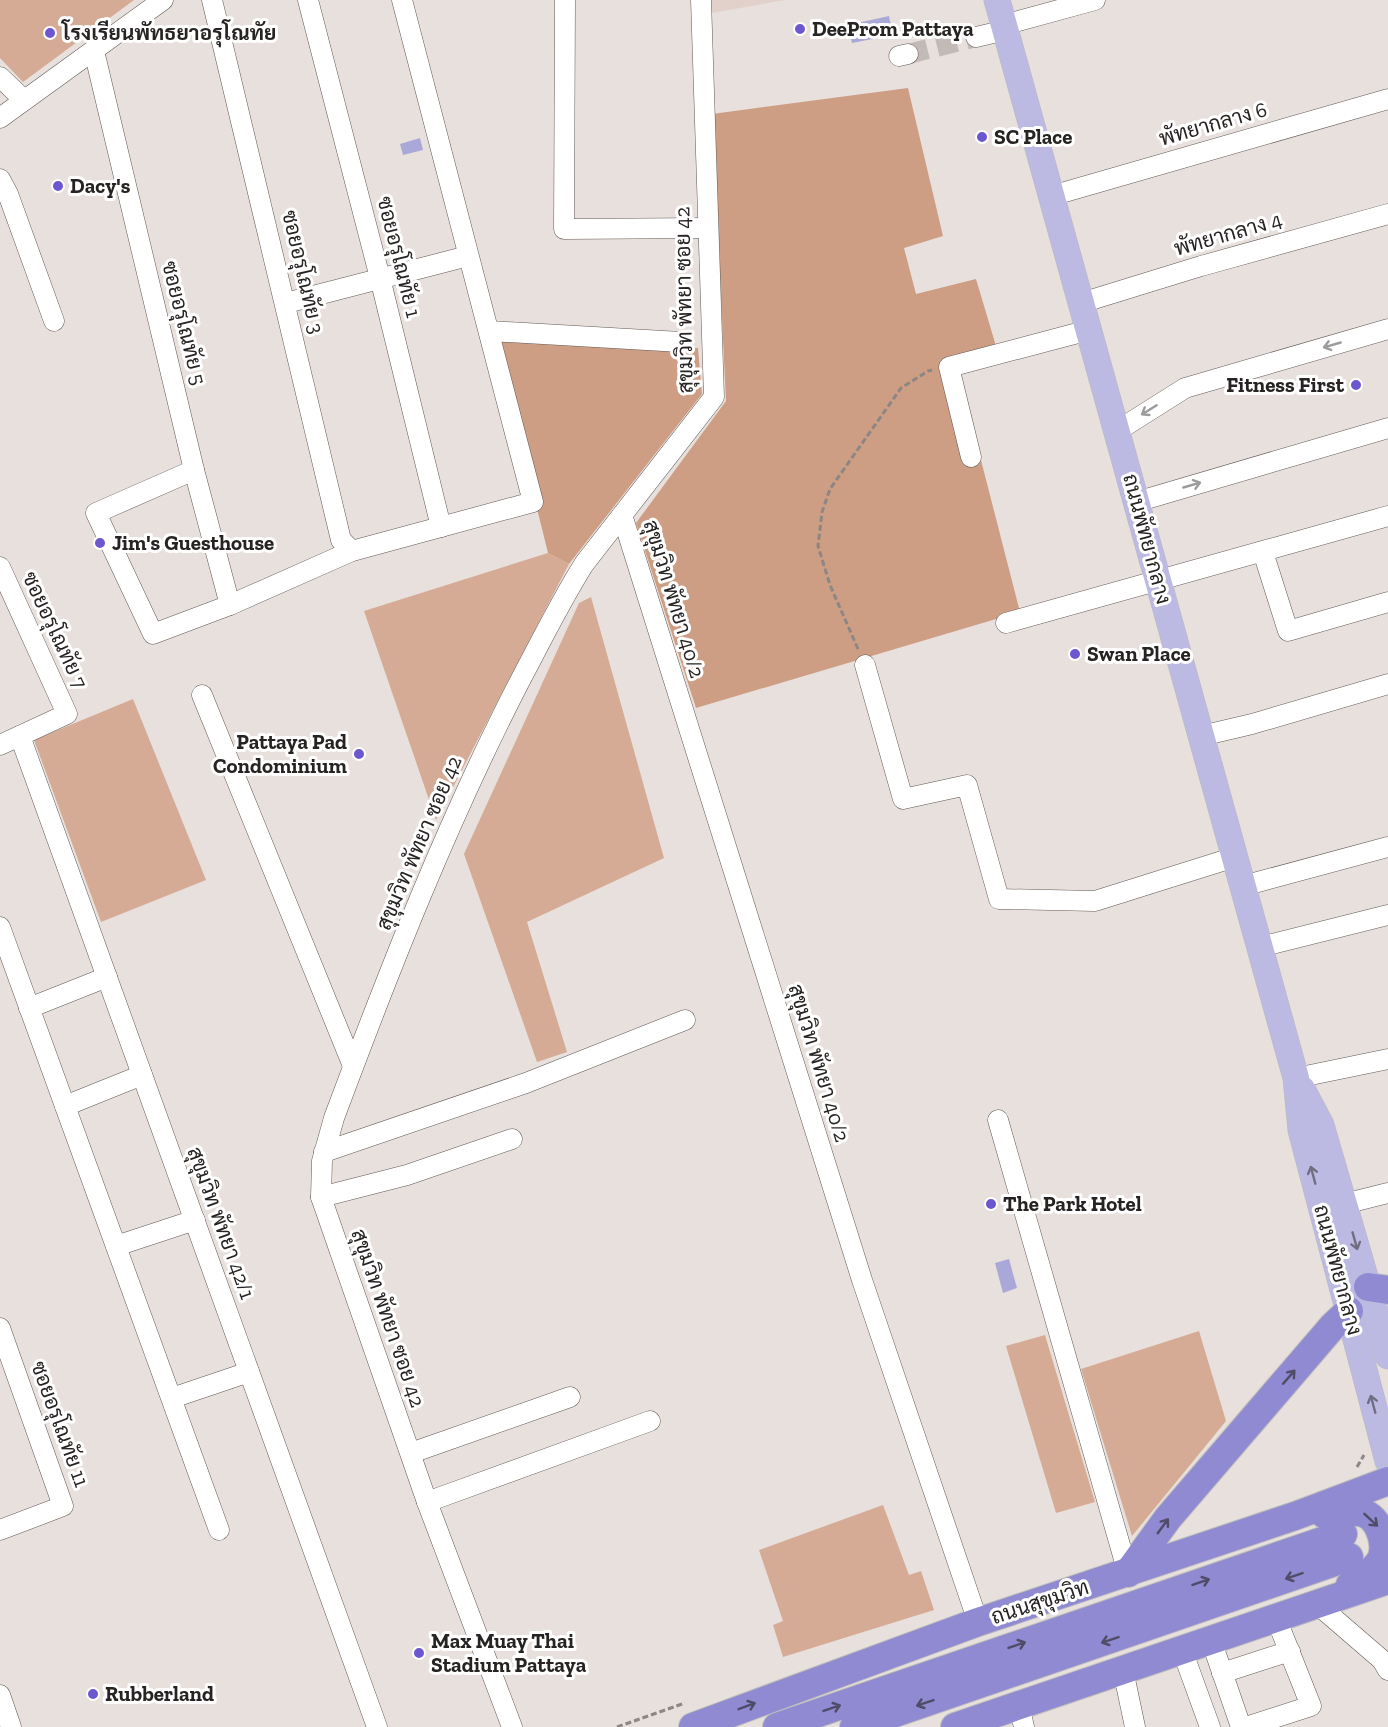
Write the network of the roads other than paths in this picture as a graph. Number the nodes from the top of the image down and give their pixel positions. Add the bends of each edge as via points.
1 (163, 0) edge
2 (212, 0) edge
3 (308, 0) edge
4 (402, 0) edge
5 (565, 0) edge
6 (700, 0) edge
7 (997, 0) edge
8 (1095, 0) edge
9 (1005, 27) junction
10 (976, 37) tunnel mouth
11 (94, 51) junction
12 (0, 77) edge
13 (1388, 99) edge
14 (24, 100) junction
15 (0, 118) edge
16 (0, 179) edge
17 (1051, 196) junction
18 (1388, 214) edge
19 (708, 228) junction
20 (468, 256) junction
21 (380, 279) junction
22 (286, 303) junction
23 (1081, 303) junction
24 (54, 321) dead end
25 (1388, 329) edge
26 (1089, 330) junction
27 (489, 331) junction
28 (681, 342) dead end
29 (1388, 428) edge
30 (1117, 430) junction
31 (971, 457) dead end
32 (194, 470) junction
33 (1136, 502) junction
34 (622, 515) junction
35 (1388, 516) edge
36 (441, 527) junction
37 (352, 551) junction
38 (1263, 552) junction
39 (0, 567) edge
40 (1158, 579) junction
41 (1388, 602) edge
42 (230, 605) junction
43 (1006, 623) dead end
44 (865, 665) road end
45 (1388, 684) edge
46 (202, 695) dead end
47 (20, 736) junction
48 (1201, 736) junction
49 (0, 745) edge
50 (1388, 847) edge
51 (1235, 857) junction
52 (1243, 886) junction
53 (1388, 915) edge
54 (0, 927) edge
55 (1260, 947) junction
56 (107, 977) junction
57 (29, 1008) junction
58 (685, 1020) dead end
59 (1388, 1059) edge
60 (353, 1066) junction
61 (142, 1075) junction
62 (1296, 1078) junction
63 (65, 1106) junction
64 (998, 1120) dead end
65 (512, 1139) dead end
66 (324, 1152) junction
67 (1388, 1193) edge
68 (321, 1197) junction
69 (1344, 1204) junction
70 (195, 1220) junction
71 (116, 1246) junction
72 (1378, 1288) edge
73 (1349, 1311) junction
74 (0, 1328) edge
75 (1388, 1356) edge
76 (249, 1372) junction
77 (570, 1397) dead end
78 (171, 1398) junction
79 (650, 1421) dead end
80 (411, 1453) junction
81 (1377, 1456) edge
82 (1388, 1481) edge
83 (427, 1502) junction
84 (1295, 1516) junction
85 (0, 1530) edge
86 (219, 1530) dead end
87 (1128, 1573) junction
88 (1387, 1579) edge
89 (1323, 1602) junction
90 (1276, 1618) junction
91 (978, 1622) junction
92 (1210, 1640) junction
93 (1182, 1650) junction
94 (1290, 1651) junction
95 (1123, 1670) junction
96 (1388, 1670) edge
97 (1222, 1673) junction
98 (0, 1695) edge
99 (1021, 1716) edge
100 (11, 1727) edge
101 (377, 1727) edge
102 (512, 1727) edge
103 (693, 1727) edge
104 (777, 1727) edge
105 (854, 1727) edge
106 (955, 1727) edge
107 (1135, 1727) edge
108 (1210, 1727) edge
109 (1243, 1727) edge

1 - 11 street
2 - 22 street, ซอยอรุโณทัย 3
3 - 21 street, ซอยอรุโณทัย 1
4 - 20 street
5 - 19 street via 564,229
6 - 19 street, สุขุมวิท พัทยา ซอย 42
7 - 9 main road, ถนนพัทยากลาง
8 - 9 street
9 - 10 street
9 - 17 main road, ถนนพัทยากลาง
11 - 14 street
11 - 32 street, ซอยอรุโณทัย 5
12 - 14 street
13 - 17 street, พัทยากลาง 6
14 - 15 street
16 - 24 street
17 - 23 main road, ถนนพัทยากลาง
18 - 23 street, พัทยากลาง 4
19 - 34 street, สุขุมวิท พัทยา ซอย 42 via 714,397
20 - 21 street
20 - 27 street
21 - 22 street
21 - 36 street, ซอยอรุโณทัย 1
22 - 37 street, ซอยอรุโณทัย 3 via 341,540
23 - 26 main road, ถนนพัทยากลาง
25 -> 30 street via 1185,388
26 - 30 main road, ถนนพัทยากลาง
26 - 31 street via 949,367
27 - 28 street
27 - 36 street via 532,502
33 -> 29 street
30 - 33 main road, ถนนพัทยากลาง
32 - 42 street, ซอยอรุโณทัย 5
32 - 42 street via 96,513 153,634
33 - 40 main road, ถนนพัทยากลาง
34 - 60 street, สุขุมวิท พัทยา ซอย 42 via 567,591 499,720 438,855
34 - 91 street, สุขุมวิท พัทยา 40/2 via 861,1280
35 - 38 street
36 - 37 street
37 - 42 street
38 - 40 street
38 - 41 street via 1288,631
39 - 47 street, ซอยอรุโณทัย 7 via 67,714
40 - 43 street
40 - 48 main road, ถนนพัทยากลาง
44 - 51 street via 903,798 967,785 999,899 1095,901
45 - 48 street
46 - 60 street
47 - 49 street
47 - 56 street, สุขุมวิท พัทยา 42/1
48 - 51 main road, ถนนพัทยากลาง
50 - 52 street
51 - 52 main road, ถนนพัทยากลาง
52 - 55 main road, ถนนพัทยากลาง
53 - 55 street
54 - 57 street
55 - 62 main road, ถนนพัทยากลาง
56 - 57 street
56 - 61 street, สุขุมวิท พัทยา 42/1
57 - 63 street
58 - 66 street via 526,1083
59 - 62 street
60 - 66 street, สุขุมวิท พัทยา ซอย 42
61 - 63 street
61 - 70 street, สุขุมวิท พัทยา 42/1
62 - 69 main road, ถนนพัทยากลาง via 1321,1125
73 -> 62 main road, ถนนพัทยากลาง via 1301,1130
63 - 71 street
64 - 87 street
65 - 68 street via 407,1175
66 - 68 street, สุขุมวิท พัทยา ซอย 42
67 - 69 street
68 - 80 street, สุขุมวิท พัทยา ซอย 42
69 -> 72 main road, ถนนพัทยากลาง
70 - 71 street
70 - 76 street, สุขุมวิท พัทยา 42/1
71 - 78 street
72 - 75 main road, ถนนพัทยากลาง
81 -> 73 main road, ถนนพัทยากลาง
87 -> 73 highway via 1168,1518
74 - 85 street, ซอยอรุโณทัย 11 via 63,1506
76 - 78 street
76 - 101 street, สุขุมวิท พัทยา 42/1
77 - 80 street
78 - 86 street
79 - 83 street
80 - 83 street, สุขุมวิท พัทยา ซอย 42
82 - 84 highway, ถนนสุขุมวิท
83 - 102 street, สุขุมวิท พัทยา ซอย 42
84 - 87 highway, ถนนสุขุมวิท
84 -> 89 highway via 1358,1512 1371,1517 1382,1537 1382,1558 1374,1569
87 - 91 highway, ถนนสุขุมวิท
88 - 89 highway
89 - 90 highway
89 - 96 street
90 - 92 highway
90 - 94 street
103 -> 91 highway, ถนนสุขุมวิท
92 - 93 highway
92 - 97 street
93 - 95 highway
93 - 108 street
94 - 97 street
94 - 109 street via 1311,1706
95 - 99 highway
95 - 107 street
97 - 109 street
98 - 100 street
99 - 106 highway
104 -> 105 highway, ถนนสุขุมวิท via 1346,1545

